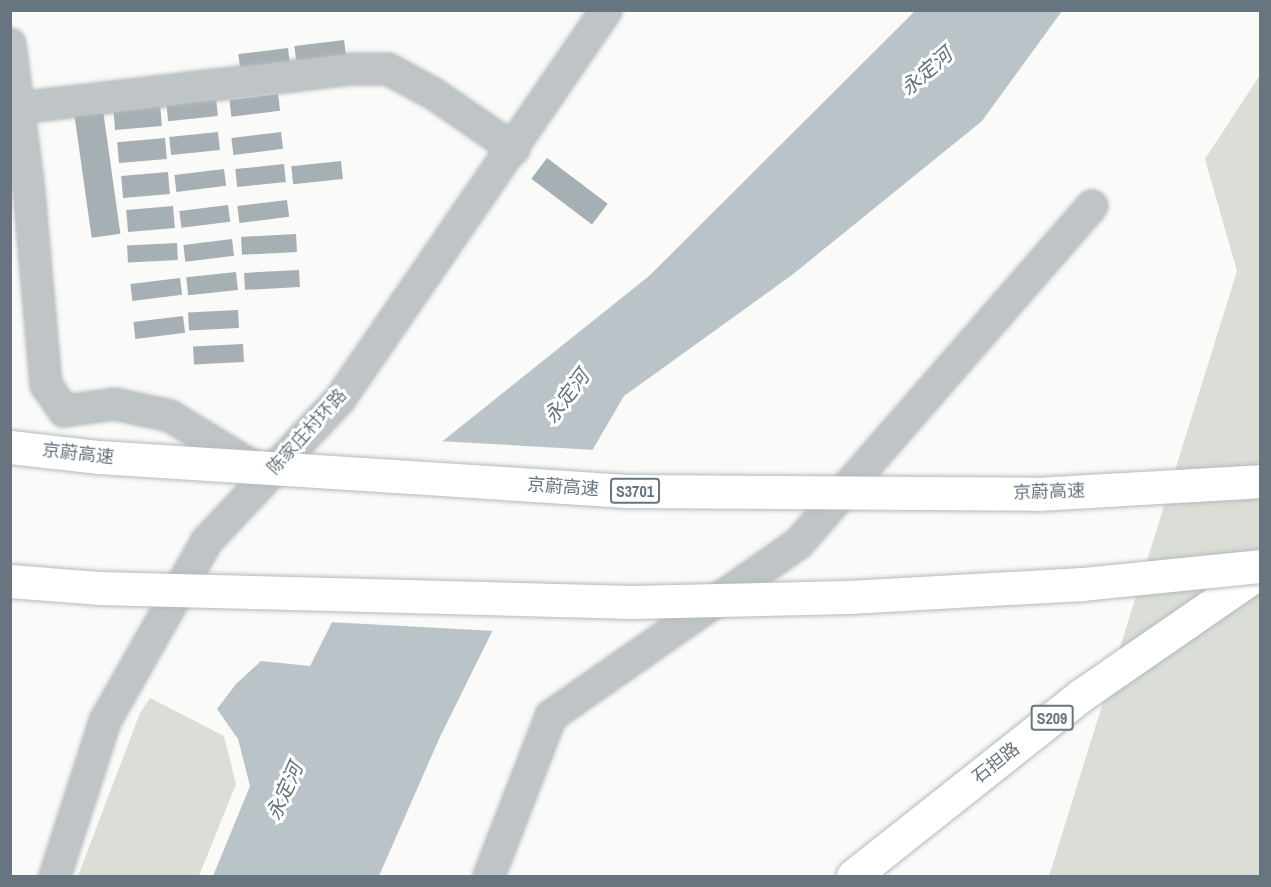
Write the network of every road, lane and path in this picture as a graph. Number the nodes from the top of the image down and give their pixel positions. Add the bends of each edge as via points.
1 (606, 10) edge
2 (10, 44) edge
3 (19, 108) junction
4 (514, 149) junction
5 (1092, 206) dead end
6 (10, 447) edge
7 (268, 476) junction
8 (1260, 481) edge
9 (1260, 566) edge
10 (1260, 572) edge
11 (10, 581) edge
12 (488, 875) edge
13 (55, 876) edge
14 (853, 876) edge

1 - 4 street, 陈家庄村环路
2 - 3 street
3 - 4 street via 353,69 388,69 434,94
3 - 7 street via 46,385 64,411 115,404 170,416
4 - 7 street, 陈家庄村环路 via 340,399
5 - 12 street via 798,544 551,716
6 - 8 main road, 京蔚高速 / S3701, bridge via 111,458 627,491 1037,494
7 - 13 street, 陈家庄村环路 via 207,541 105,721
9 - 11 main road, bridge via 1083,584 849,597 632,602 98,588
10 - 14 main road, 石担路 / S209 via 1080,696

